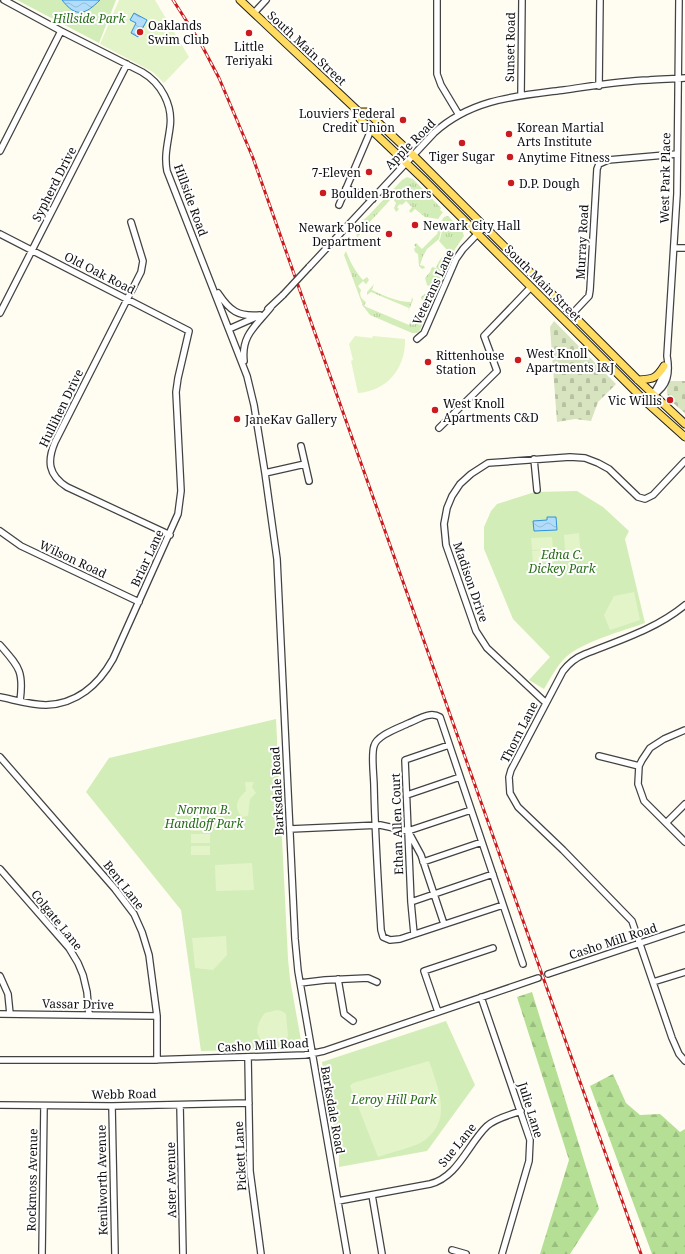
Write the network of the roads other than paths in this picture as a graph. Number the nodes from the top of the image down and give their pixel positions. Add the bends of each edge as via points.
1 (4, 0) edge
2 (240, 0) edge
3 (266, 0) edge
4 (437, 0) edge
5 (522, 0) edge
6 (600, 0) edge
7 (679, 0) edge
8 (254, 13) junction
9 (61, 31) junction
10 (127, 64) junction
11 (685, 78) edge
12 (678, 79) junction
13 (599, 86) junction
14 (521, 95) junction
15 (359, 112) junction
16 (459, 115) junction
17 (371, 130) junction
18 (0, 151) edge
19 (677, 154) junction
20 (413, 155) junction
21 (406, 163) junction
22 (346, 188) junction
23 (373, 199) junction
24 (339, 205) dead end
25 (131, 222) dead end
26 (484, 227) junction
27 (478, 233) junction
28 (0, 234) edge
29 (674, 248) junction
30 (685, 248) edge
31 (32, 250) junction
32 (522, 278) junction
33 (535, 278) junction
34 (211, 283) junction
35 (531, 287) junction
36 (545, 288) junction
37 (128, 300) junction
38 (271, 307) junction
39 (0, 314) edge
40 (572, 314) junction
41 (260, 315) junction
42 (229, 329) junction
43 (189, 331) joint
44 (418, 339) dead end
45 (667, 356) junction
46 (664, 366) junction
47 (247, 376) junction
48 (638, 380) junction
49 (653, 395) junction
50 (646, 402) junction
51 (685, 424) edge
52 (439, 428) dead end
53 (685, 437) edge
54 (301, 446) dead end
55 (534, 459) junction
56 (685, 461) edge
57 (305, 464) junction
58 (265, 473) junction
59 (309, 481) dead end
60 (537, 490) dead end
61 (0, 531) edge
62 (170, 534) junction
63 (139, 602) junction
64 (685, 605) edge
65 (0, 645) edge
66 (0, 698) edge
67 (20, 701) junction
68 (546, 703) junction
69 (685, 730) edge
70 (449, 745) junction
71 (599, 756) dead end
72 (0, 757) edge
73 (639, 766) junction
74 (460, 777) junction
75 (407, 795) junction
76 (685, 804) edge
77 (471, 810) junction
78 (666, 823) junction
79 (375, 826) junction
80 (290, 829) junction
81 (408, 831) junction
82 (482, 842) junction
83 (685, 842) edge
84 (423, 862) junction
85 (0, 869) edge
86 (493, 874) junction
87 (434, 894) junction
88 (411, 902) junction
89 (503, 905) junction
90 (444, 924) junction
91 (685, 928) edge
92 (414, 934) junction
93 (640, 944) junction
94 (494, 948) dead end
95 (523, 964) dead end
96 (685, 972) edge
97 (548, 974) tunnel mouth
98 (0, 976) edge
99 (538, 978) tunnel mouth
100 (338, 979) junction
101 (377, 982) dead end
102 (653, 982) junction
103 (300, 983) junction
104 (481, 997) junction
105 (438, 1012) junction
106 (0, 1014) edge
107 (10, 1014) junction
108 (89, 1015) junction
109 (157, 1016) junction
110 (353, 1021) dead end
111 (312, 1054) junction
112 (248, 1057) junction
113 (0, 1060) edge
114 (157, 1060) junction
115 (685, 1061) edge
116 (249, 1103) junction
117 (0, 1105) edge
118 (180, 1105) junction
119 (44, 1106) junction
120 (112, 1106) junction
121 (521, 1111) junction
122 (372, 1195) junction
123 (338, 1201) junction
124 (452, 1250) dead end
125 (42, 1254) edge
126 (115, 1254) edge
127 (183, 1254) edge
128 (261, 1254) edge
129 (347, 1254) edge
130 (382, 1254) edge
131 (466, 1254) edge
132 (502, 1254) edge

1 - 9 street, Hillside Road
2 - 8 main road, South Main Street
3 - 8 street
4 - 16 street via 437,74
5 - 14 street, Sunset Road
6 - 13 street
7 - 12 street, West Park Place
8 - 15 main road, South Main Street
9 - 10 street, Hillside Road
9 - 18 street
10 - 31 street, Sypherd Drive
10 - 34 street, Hillside Road via 152,79 167,100 170,122 165,153 167,171
11 - 12 street, Apple Road
12 - 13 street, Apple Road
12 - 19 street, West Park Place
13 - 14 street, Apple Road
14 - 16 street, Apple Road via 490,102
15 - 17 main road, South Main Street via 360,119
15 - 20 main road, South Main Street via 367,112
16 - 20 street, Apple Road via 436,132
17 - 21 main road, South Main Street
17 - 22 street
19 - 29 street, West Park Place
19 - 40 street, Murray Road via 608,160 599,164 589,296
20 - 21 street, Apple Road
20 - 26 main road, South Main Street
21 - 23 street, Apple Road
21 - 27 main road, South Main Street
22 - 23 street
22 - 24 street
23 - 38 street, Apple Road, bridge
25 - 37 street via 143,266
26 - 27 street, Veterans Lane
26 - 33 main road, South Main Street
27 - 32 main road, South Main Street
27 - 44 street, Veterans Lane via 456,259 424,333
28 - 31 street, Old Oak Road
29 - 30 street
29 - 45 street, West Park Place
31 - 37 street, Old Oak Road
31 - 39 street, Sypherd Drive
32 - 33 main road
32 - 35 main road, South Main Street
33 - 36 main road, South Main Street
34 - 41 street via 234,312 246,316
34 - 42 street, Hillside Road
35 - 36 main road
35 - 50 main road, South Main Street
35 - 52 street via 484,336 497,371
36 - 40 main road, South Main Street
37 - 43 street, Old Oak Road
37 - 62 street, Hullihen Drive via 55,442 50,456 51,470 67,487
38 - 41 street, Apple Road
38 - 47 street via 247,336 243,351
40 - 48 main road, South Main Street
41 - 42 street, Apple Road
42 - 47 street, Barksdale Road
43 - 62 street, Briar Lane via 176,392 181,500
45 - 46 street, West Park Place
45 - 49 street, West Park Place via 667,378 661,390
46 - 48 main road via 655,378
46 - 49 street, West Park Place via 662,377
47 - 58 street, Barksdale Road
48 - 49 main road, South Main Street
49 - 50 street, West Park Place
49 - 51 main road, South Main Street
50 - 53 main road, South Main Street
54 - 57 street
55 - 56 street, Madison Drive via 585,458 609,469 638,497 648,498 653,496
55 - 60 street
55 - 68 street, Madison Drive via 488,463 471,474 460,484 450,502 445,516 444,534 481,640 509,670
57 - 58 street
57 - 59 street
58 - 80 street, Barksdale Road via 279,583
61 - 63 street, Wilson Road via 21,546
62 - 63 street, Briar Lane
63 - 67 street, Briar Lane via 107,670 92,687 76,697 56,704
64 - 68 street, Thorn Lane via 652,627 575,658 563,671
65 - 67 street via 20,671
66 - 67 street, Briar Lane
68 - 93 street, Thorn Lane via 511,770 510,793 518,807 626,914 632,921
69 - 73 street via 657,743
70 - 74 street
70 - 75 street, Ethan Allen Court via 405,760
70 - 79 street via 440,718 435,714 390,731 378,740 374,746 373,761
71 - 73 street
72 - 109 street, Bent Lane via 134,914 147,947
73 - 78 street via 638,784 644,801
74 - 75 street
74 - 77 street
75 - 81 street, Ethan Allen Court
76 - 78 street
77 - 81 street
77 - 82 street
78 - 83 street
79 - 80 street
79 - 81 street via 389,826
79 - 92 street via 382,935 387,940 394,940
80 - 103 street, Barksdale Road
81 - 84 street
81 - 88 street, Ethan Allen Court
82 - 84 street
82 - 86 street
84 - 87 street
85 - 108 street, Colgate Lane via 69,948 83,975
86 - 87 street
86 - 89 street
87 - 88 street
87 - 90 street
88 - 92 street, Ethan Allen Court
89 - 90 street
89 - 95 street
90 - 92 street
91 - 93 street, Casho Mill Road
93 - 97 street, Casho Mill Road
93 - 102 street, Thorn Lane
94 - 105 street via 424,971
96 - 102 street
98 - 107 street via 8,994
99 - 104 street, Casho Mill Road
100 - 101 street via 368,978
100 - 103 street
100 - 110 street via 344,1014
102 - 115 street, Thorn Lane via 676,1046
103 - 111 street, Barksdale Road
104 - 105 street, Casho Mill Road
104 - 121 street, Julie Lane
105 - 111 street, Casho Mill Road
106 - 107 street, Vassar Drive
107 - 108 street, Vassar Drive
108 - 109 street, Vassar Drive
109 - 114 street, Bent Lane
111 - 112 street, Casho Mill Road
111 - 123 street, Barksdale Road
112 - 114 street, Casho Mill Road
112 - 116 street, Pickett Lane
113 - 114 street, Casho Mill Road
116 - 118 street, Webb Road
116 - 128 street, Pickett Lane via 250,1176
117 - 119 street, Webb Road
118 - 120 street, Webb Road
118 - 127 street, Aster Avenue
119 - 120 street, Webb Road
119 - 125 street, Rockmoss Avenue
120 - 126 street, Kenilworth Avenue
121 - 122 street, Sue Lane via 488,1126 451,1172 439,1182
121 - 132 street, Julie Lane via 529,1134 530,1154
122 - 123 street, Sue Lane
122 - 130 street
123 - 129 street, Barksdale Road
124 - 131 street

